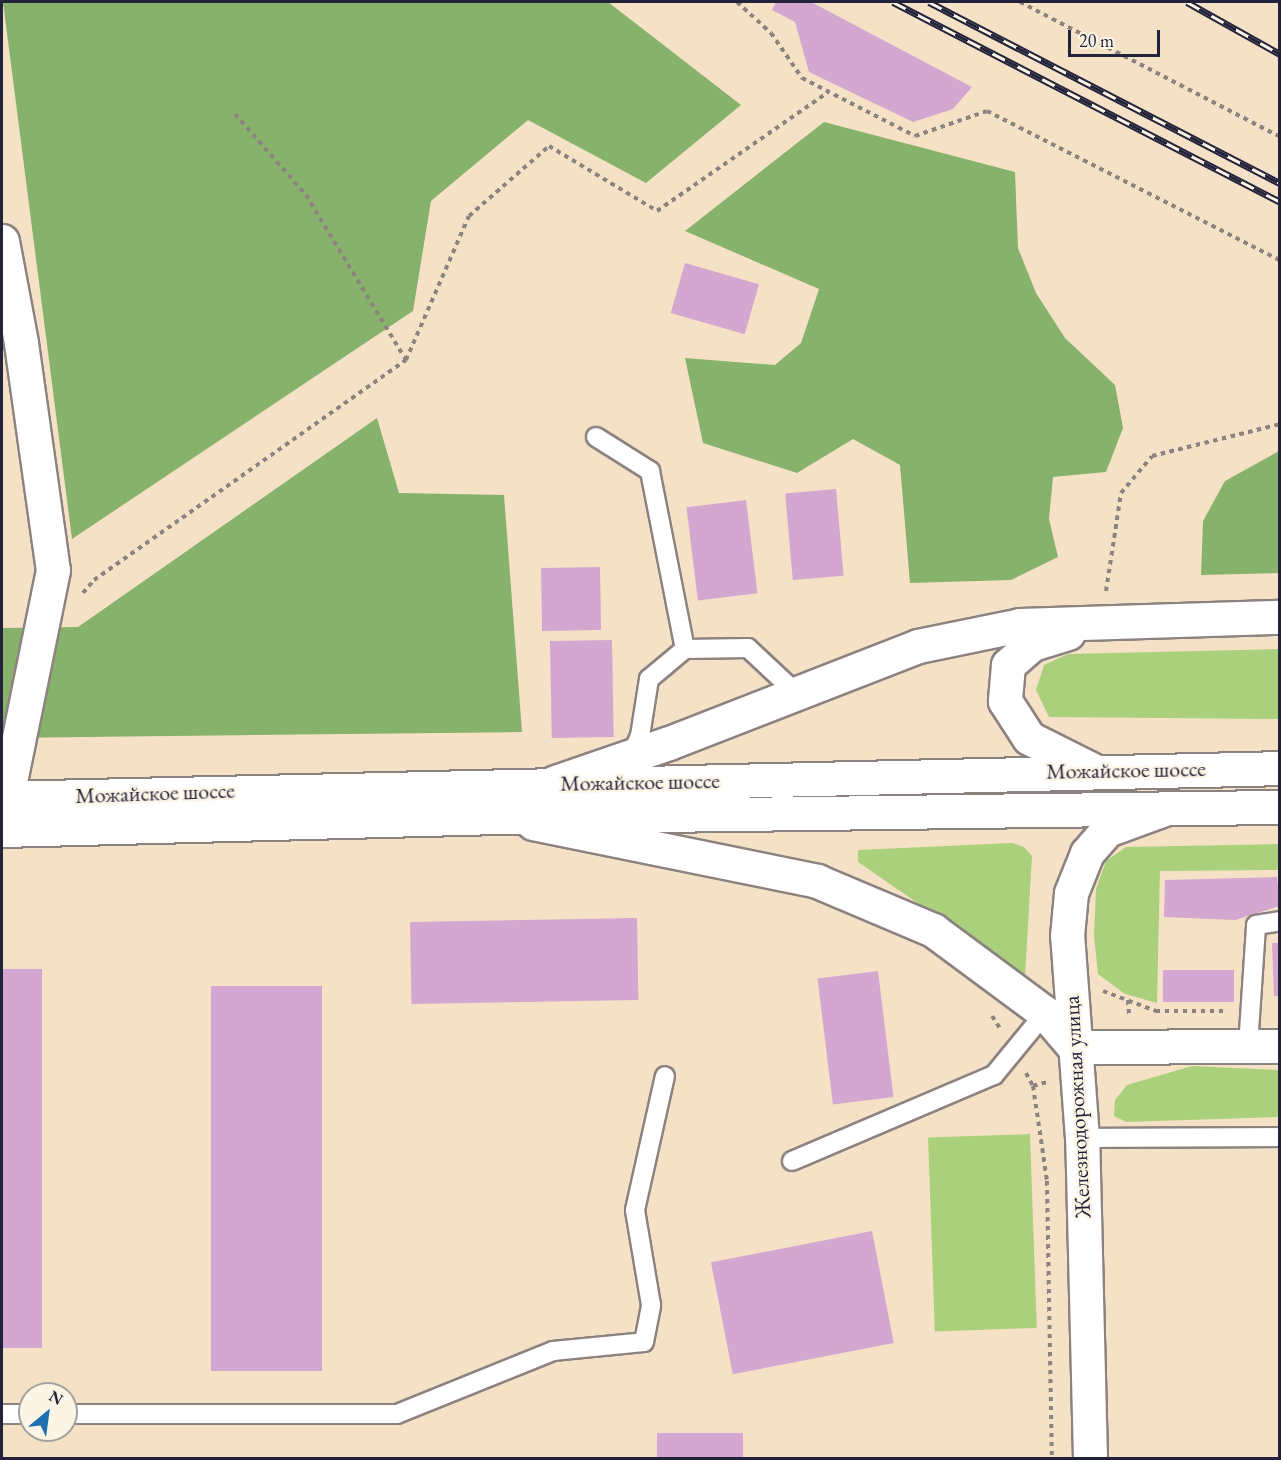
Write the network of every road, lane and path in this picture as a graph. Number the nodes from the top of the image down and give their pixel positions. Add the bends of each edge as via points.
1 (737, 2) edge
2 (1020, 2) edge
3 (828, 92) junction
4 (235, 114) dead end
5 (1280, 137) edge
6 (2, 241) edge
7 (1280, 260) edge
8 (11, 343) edge
9 (406, 360) junction
10 (1280, 424) edge
11 (596, 437) dead end
12 (81, 595) dead end
13 (1280, 617) edge
14 (1101, 623) junction
15 (685, 649) junction
16 (795, 691) junction
17 (631, 756) junction
18 (1280, 768) edge
19 (1094, 770) junction
20 (547, 784) junction
21 (4, 797) edge
22 (1280, 807) edge
23 (1167, 808) junction
24 (501, 817) junction
25 (2, 830) edge
26 (1280, 921) edge
27 (1095, 988) dead end
28 (987, 1011) dead end
29 (1250, 1011) junction
30 (1045, 1013) junction
31 (1074, 1047) junction
32 (1264, 1047) edge
33 (1013, 1051) junction
34 (665, 1076) dead end
35 (1280, 1137) edge
36 (1082, 1138) junction
37 (792, 1161) dead end
38 (2, 1414) edge
39 (18, 1414) edge
40 (78, 1414) edge
41 (1052, 1458) edge
42 (1090, 1458) edge

1 - 3 path via 771,33 802,78
2 - 5 path
3 - 7 path via 915,136 987,111
3 - 9 path via 657,211 549,146 469,216
4 - 9 path via 306,195
6 - 8 street
8 - 21 street via 53,570
9 - 12 path via 94,580
10 - 14 path via 1152,456 1121,493
11 - 15 lane via 650,471
13 - 14 street
14 - 16 street via 1020,626 918,646
14 - 19 street via 1032,644 1008,666 1005,701 1029,738
15 - 16 lane via 748,648
15 - 17 lane via 649,679 640,736
16 - 17 street
17 - 20 street
18 - 19 street, Можайское шоссе
19 - 20 street, Можайское шоссе
20 - 21 street, Можайское шоссе
22 - 23 street, Можайское шоссе
23 - 24 street, Можайское шоссе
23 - 31 street, Железнодорожная улица via 1107,830 1087,853 1071,893 1067,936
24 - 25 street, Можайское шоссе
24 - 30 street via 817,881 933,930
26 - 29 lane via 1256,925
27 - 29 path via 1156,1011
28 - 33 path
29 - 32 lane
30 - 31 street
30 - 33 lane
31 - 32 street
31 - 36 street, Железнодорожная улица
33 - 37 lane via 994,1075
33 - 41 path via 1033,1086 1047,1181
34 - 40 lane via 635,1210 651,1305 644,1342 553,1351 397,1414
35 - 36 lane
36 - 42 street, Железнодорожная улица
38 - 39 lane

